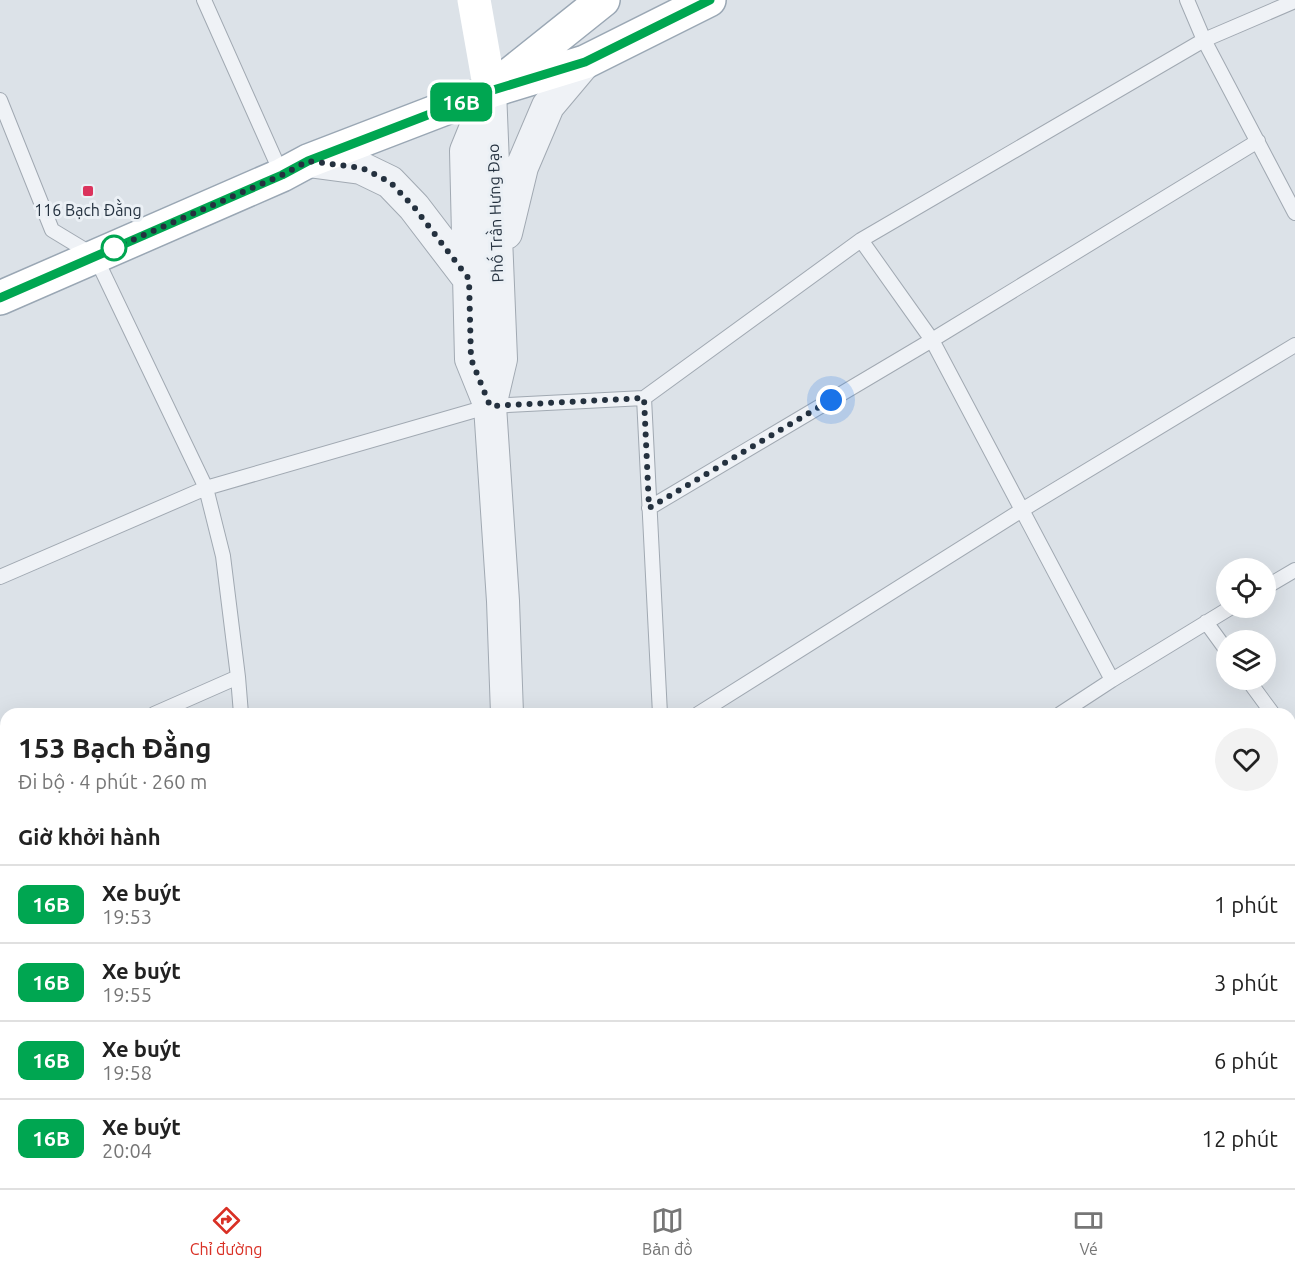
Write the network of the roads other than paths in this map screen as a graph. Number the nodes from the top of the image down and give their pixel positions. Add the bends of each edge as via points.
1 (204, 0) edge
2 (474, 0) edge
3 (603, 0) edge
4 (710, 0) edge
5 (1187, 0) edge
6 (1295, 1) edge
7 (1204, 40) junction
8 (585, 62) junction
9 (490, 91) junction
10 (0, 100) edge
11 (1258, 141) junction
12 (295, 168) junction
13 (1295, 213) edge
14 (861, 240) junction
15 (95, 256) junction
16 (483, 274) junction
17 (0, 298) edge
18 (932, 340) junction
19 (1295, 345) edge
20 (644, 398) junction
21 (490, 406) junction
22 (206, 488) junction
23 (649, 508) junction
24 (1022, 510) junction
25 (1295, 570) edge
26 (0, 577) edge
27 (1276, 581) edge
28 (1216, 616) edge
29 (1206, 622) junction
30 (1216, 636) edge
31 (238, 677) junction
32 (1112, 680) junction
33 (1255, 690) edge
34 (168, 708) edge
35 (241, 708) edge
36 (507, 708) edge
37 (660, 708) edge
38 (708, 708) edge
39 (1069, 708) edge
40 (1269, 708) edge

1 - 12 lane
2 - 9 main road
3 - 9 main road
4 - 8 main road
5 - 7 lane
6 - 7 lane
7 - 11 lane
7 - 14 lane
8 - 9 main road
8 - 16 street via 548,106
9 - 12 main road
9 - 16 street, Phố Trần Hưng Đạo via 466,151
10 - 15 lane via 52,230
11 - 13 lane
11 - 18 lane
12 - 15 main road
12 - 16 street via 362,168 390,182
14 - 18 lane
14 - 20 lane
15 - 17 main road
15 - 22 lane
16 - 21 street, Phố Trần Hưng Đạo via 471,359
18 - 23 lane
18 - 24 lane
19 - 24 lane
20 - 21 lane
20 - 23 lane
21 - 22 lane
21 - 36 street, Phố Trần Hưng Đạo
22 - 26 lane
22 - 31 lane via 223,556
23 - 37 lane
24 - 32 lane
24 - 38 lane
25 - 27 lane
28 - 29 lane
29 - 30 lane
29 - 32 lane
31 - 34 lane
31 - 35 lane
32 - 39 lane
33 - 40 lane

